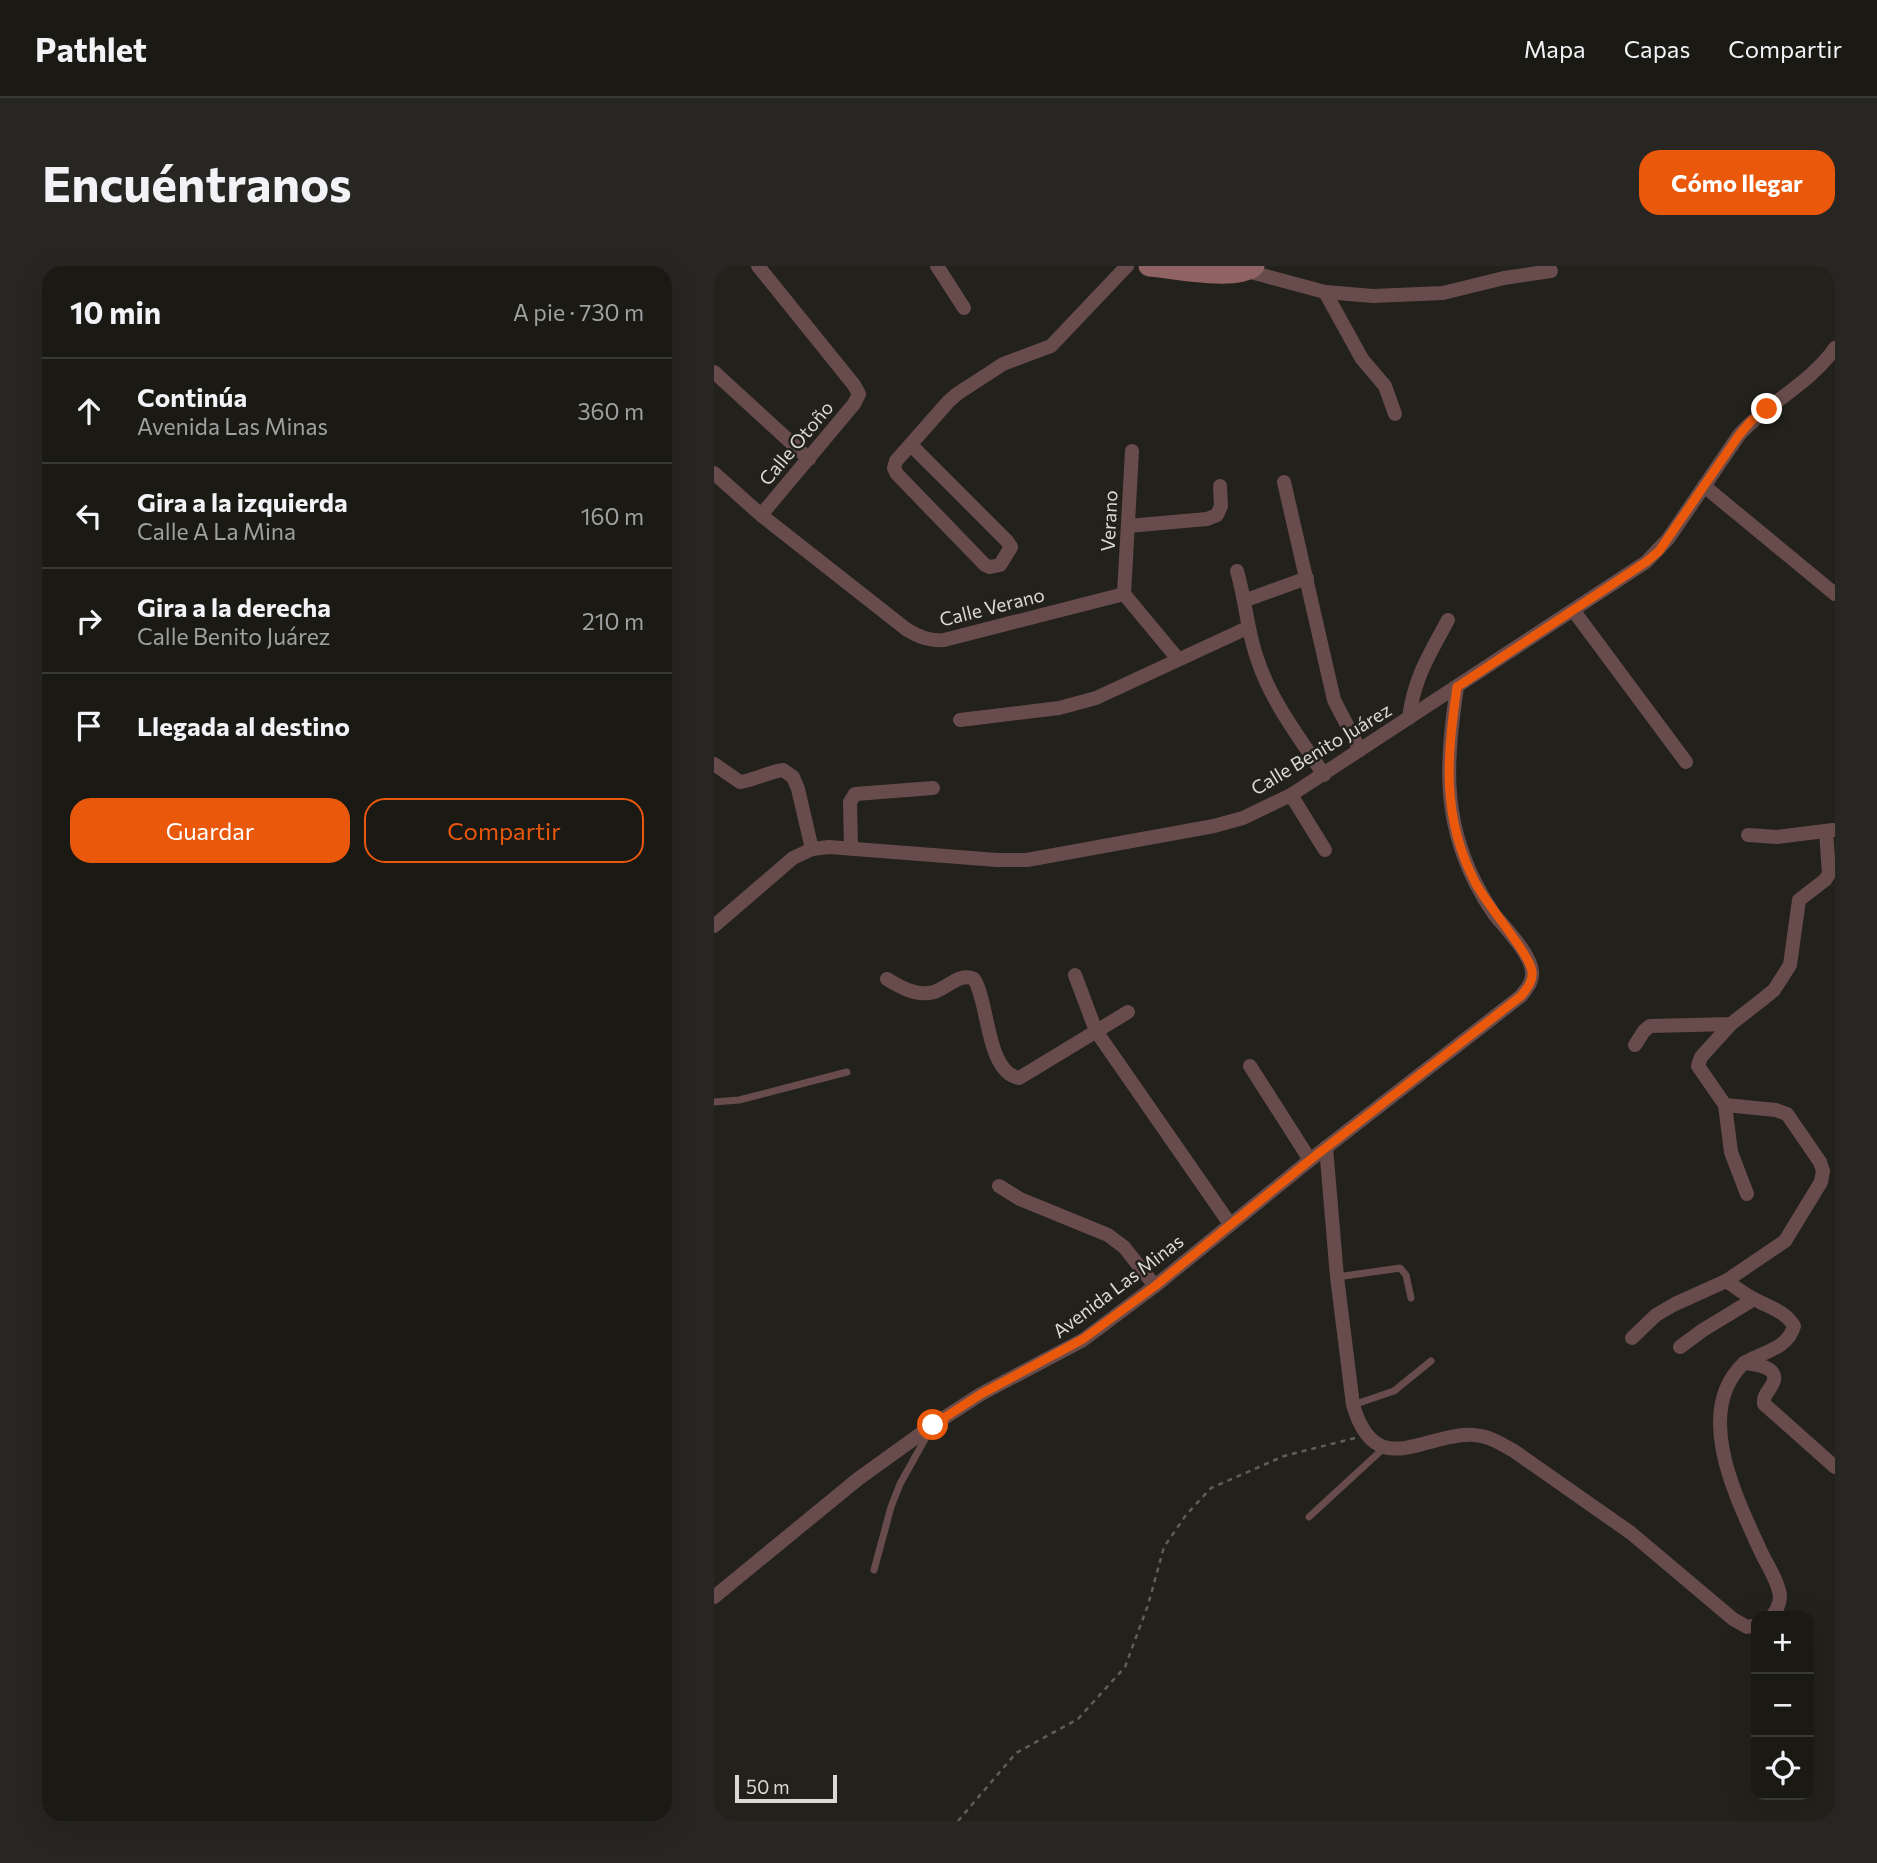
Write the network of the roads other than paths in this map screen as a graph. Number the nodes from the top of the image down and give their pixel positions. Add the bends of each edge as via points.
1 (758, 266) edge
2 (937, 266) edge
3 (1127, 266) edge
4 (1149, 266) edge
5 (1251, 269) edge
6 (1551, 271) dead end
7 (1325, 292) junction
8 (964, 308) dead end
9 (1835, 348) edge
10 (714, 372) edge
11 (1395, 414) dead end
12 (911, 445) junction
13 (1132, 451) dead end
14 (809, 458) junction
15 (714, 473) edge
16 (1284, 482) dead end
17 (1220, 486) dead end
18 (1704, 486) junction
19 (761, 515) junction
20 (1128, 526) junction
21 (1237, 570) dead end
22 (1307, 578) junction
23 (1124, 594) junction
24 (1835, 594) edge
25 (1245, 600) junction
26 (1573, 610) junction
27 (1448, 620) dead end
28 (1247, 628) junction
29 (1178, 659) junction
30 (1457, 687) junction
31 (1409, 718) junction
32 (960, 720) dead end
33 (1360, 750) junction
34 (1686, 762) dead end
35 (714, 764) edge
36 (1324, 775) junction
37 (933, 788) dead end
38 (1292, 795) junction
39 (1830, 830) edge
40 (1748, 835) dead end
41 (851, 848) junction
42 (812, 849) junction
43 (1325, 850) dead end
44 (714, 926) edge
45 (1075, 975) dead end
46 (887, 979) dead end
47 (1128, 1012) dead end
48 (1731, 1024) junction
49 (1096, 1031) junction
50 (1635, 1045) dead end
51 (1250, 1066) dead end
52 (847, 1072) dead end
53 (714, 1102) edge
54 (1725, 1105) junction
55 (1326, 1147) junction
56 (1310, 1160) junction
57 (999, 1186) dead end
58 (1746, 1194) dead end
59 (1230, 1224) junction
60 (1337, 1277) junction
61 (1726, 1281) junction
62 (1155, 1286) junction
63 (1411, 1298) dead end
64 (1754, 1299) junction
65 (1632, 1338) dead end
66 (1680, 1347) dead end
67 (1431, 1361) dead end
68 (1744, 1363) junction
69 (1353, 1405) junction
70 (933, 1425) junction
71 (1385, 1447) junction
72 (1835, 1467) edge
73 (1309, 1517) dead end
74 (874, 1570) dead end
75 (714, 1597) edge
76 (1776, 1611) edge
77 (1751, 1626) edge

1 - 14 street, Calle Otoño via 859,394
2 - 8 street
3 - 12 street via 1051,346 1003,363 957,394
4 - 5 street via 1231,273
5 - 7 street
6 - 7 street via 1424,295
7 - 11 street via 1362,359 1385,386
9 - 18 street, Calle Benito Juárez via 1809,377 1751,421
10 - 14 street
12 - 12 street via 1011,547 1000,565 985,565 894,468
13 - 20 street, Verano
14 - 19 street, Calle Otoño
15 - 19 street, Calle Verano
16 - 22 street
17 - 20 street via 1217,515
18 - 24 street
18 - 26 street, Calle Benito Juárez via 1659,551
19 - 23 street, Calle Verano via 906,629 932,641
20 - 23 street, Verano
21 - 25 street
22 - 25 street
22 - 33 street via 1334,700
23 - 29 street
25 - 28 street
26 - 30 street, Calle Benito Juárez
26 - 34 street
27 - 31 street via 1419,674
28 - 29 street
28 - 36 street via 1276,703
29 - 32 street via 1096,698 1059,708
30 - 31 street, Calle Benito Juárez
30 - 55 street, Avenida Las Minas via 1448,748 1453,819 1474,881 1529,959 1530,984 1521,996
31 - 33 street, Calle Benito Juárez
33 - 36 street, Calle Benito Juárez
35 - 42 street via 740,782 783,770 793,777
36 - 38 street, Calle Benito Juárez
37 - 41 street via 855,794 850,802
38 - 41 street, Calle Benito Juárez via 1214,827 1027,860
38 - 43 street
39 - 40 street via 1777,837
39 - 48 street via 1829,874 1798,900 1790,965 1774,990
41 - 42 street, Calle Benito Juárez
42 - 44 street, Calle Benito Juárez via 793,858
45 - 49 street
46 - 49 street via 917,993 932,993 962,977 974,979 995,1051 1013,1077 1026,1076
47 - 49 street
48 - 50 street via 1650,1026
48 - 54 street via 1699,1061 1700,1070
49 - 59 street
51 - 56 street
52 - 53 lane via 740,1100
54 - 58 street via 1731,1152
54 - 61 street via 1787,1114 1822,1171 1821,1182 1785,1241
55 - 56 street, Avenida Las Minas
55 - 60 street
56 - 59 street, Avenida Las Minas
57 - 62 street via 1108,1236 1124,1247
59 - 62 street, Avenida Las Minas
60 - 63 lane via 1400,1268
60 - 69 street
61 - 64 street
61 - 65 street via 1656,1315
62 - 70 street, Avenida Las Minas via 1083,1339
64 - 66 street
64 - 68 street via 1789,1317 1794,1326 1781,1346
67 - 69 lane via 1394,1391
68 - 72 street via 1770,1370 1774,1376 1763,1400 1766,1408
68 - 76 street via 1732,1375 1722,1398 1719,1424 1730,1478 1780,1597
69 - 71 street via 1366,1435
70 - 74 lane via 900,1484
70 - 75 street, Avenida Las Minas via 858,1479
71 - 73 lane
71 - 77 street via 1406,1450 1455,1436 1494,1440 1632,1533 1733,1619

